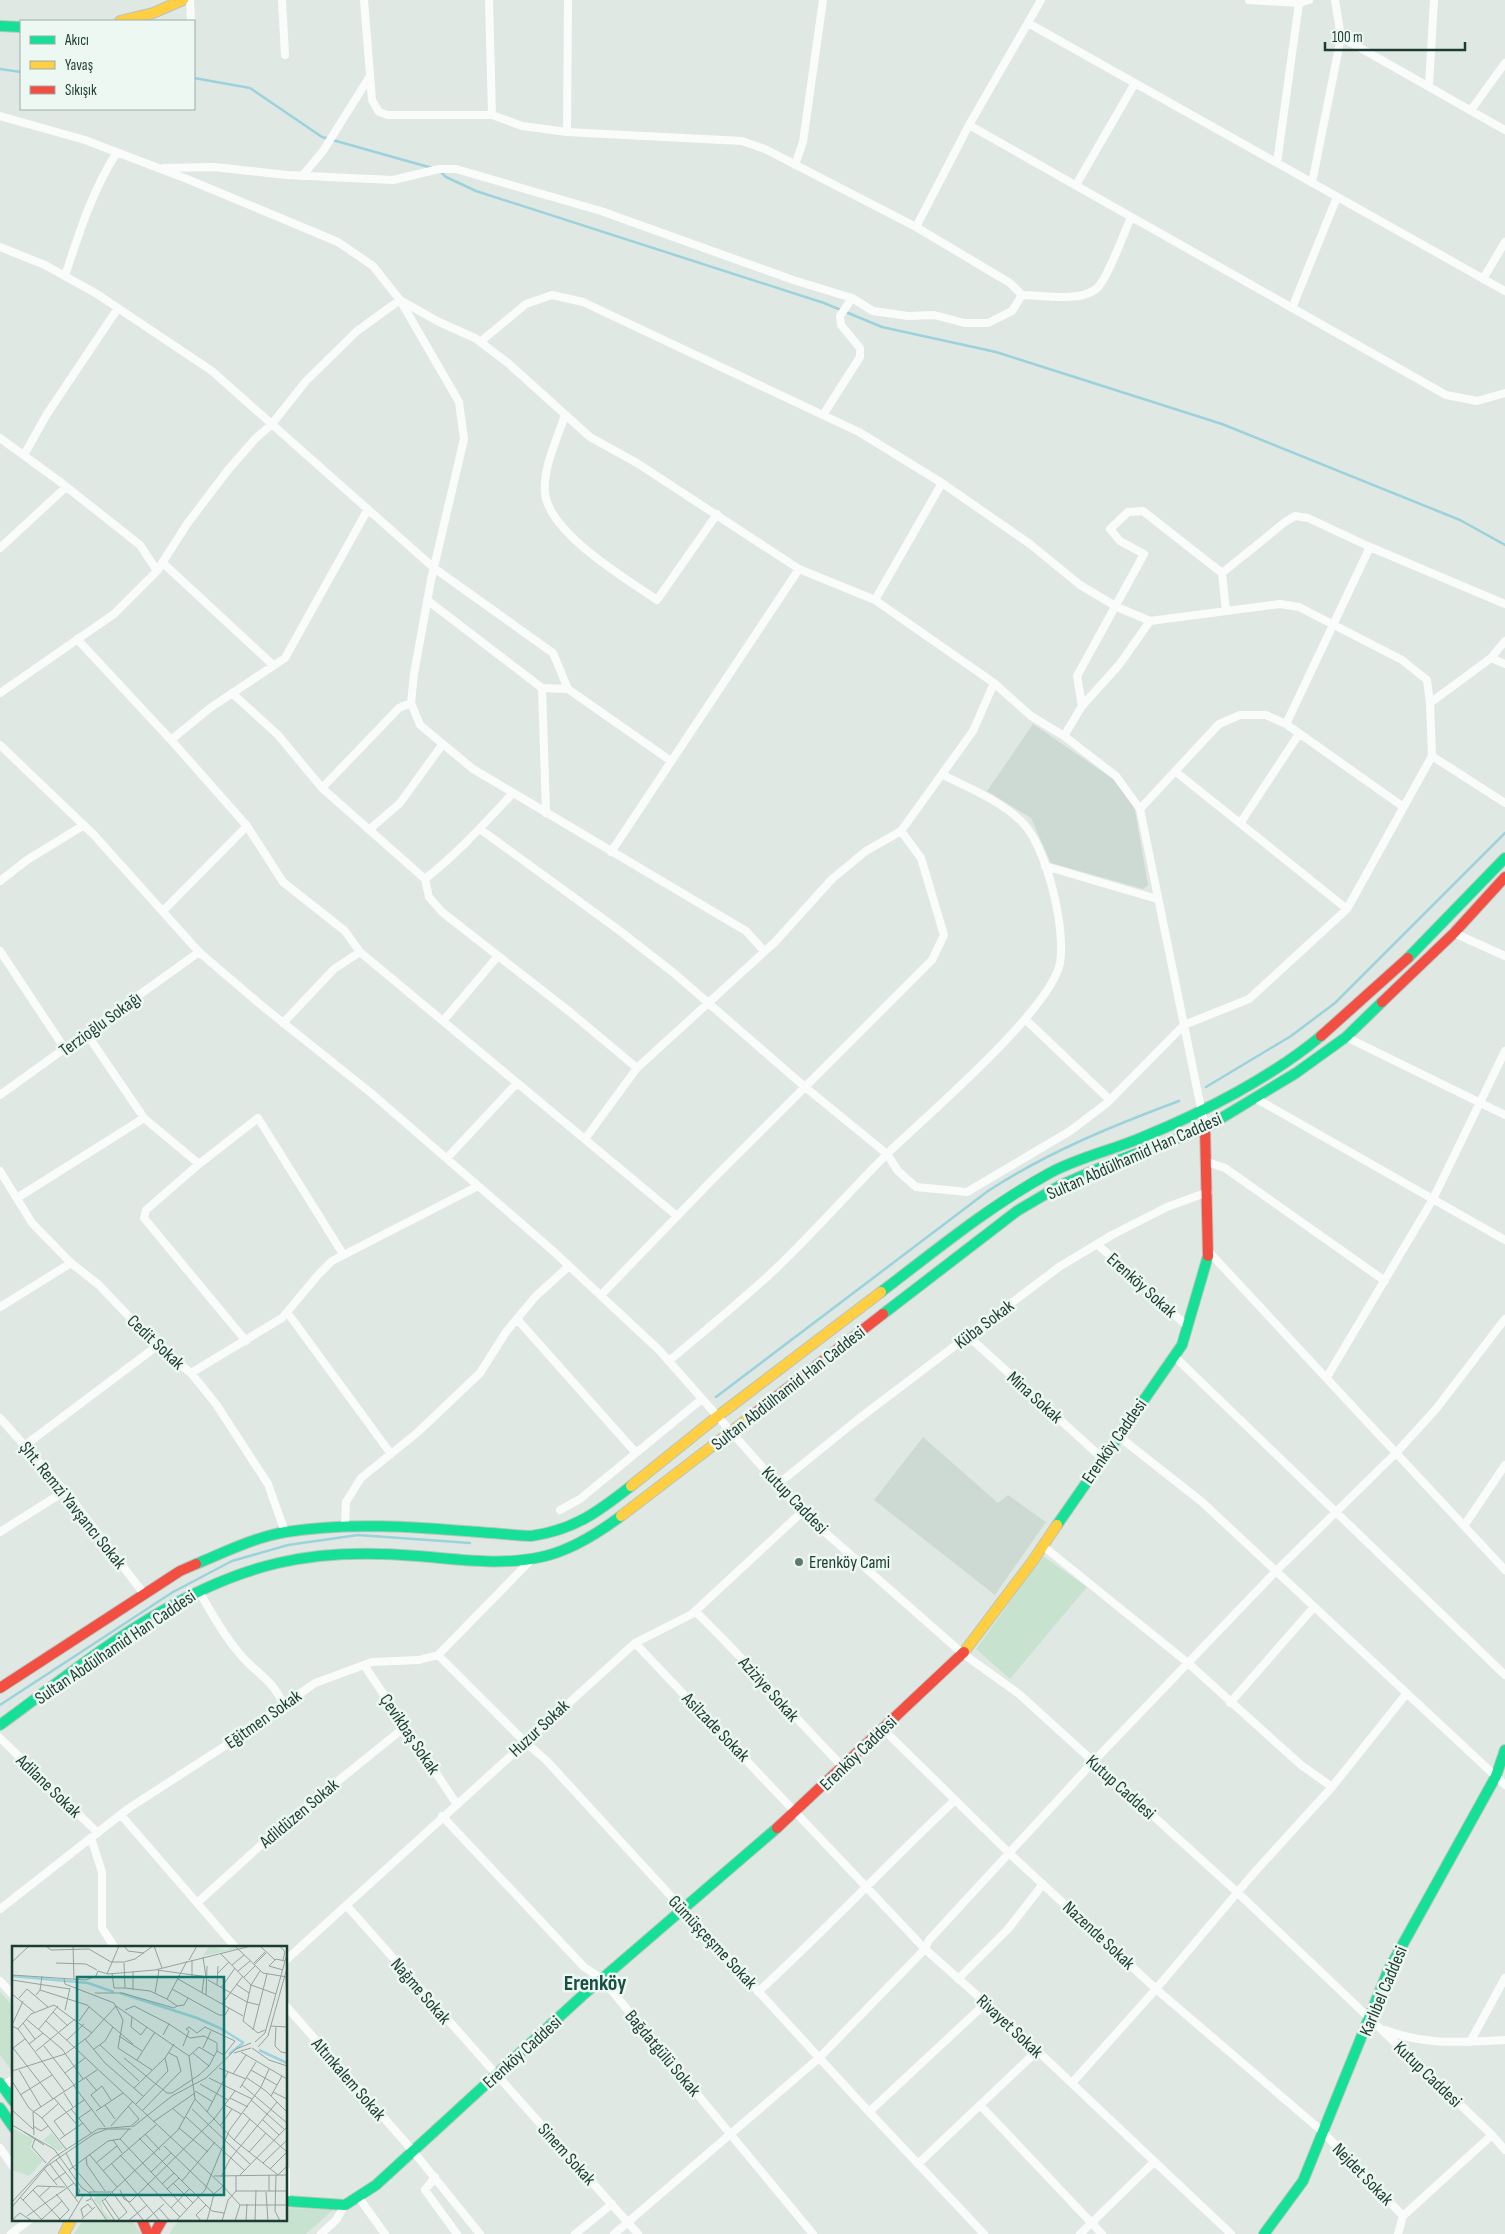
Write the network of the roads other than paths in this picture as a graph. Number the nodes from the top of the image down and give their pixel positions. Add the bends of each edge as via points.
1 (183, 0) edge
2 (190, 0) edge
3 (282, 0) edge
4 (364, 0) edge
5 (489, 0) edge
6 (568, 0) edge
7 (823, 0) edge
8 (1041, 0) edge
9 (1250, 0) edge
10 (1309, 0) edge
11 (1335, 0) edge
12 (1434, 0) edge
13 (1299, 3) junction
14 (124, 20) edge
15 (190, 20) edge
16 (1028, 23) junction
17 (0, 26) edge
18 (20, 27) edge
19 (1341, 37) junction
20 (285, 55) dead end
21 (1505, 63) edge
22 (370, 76) junction
23 (1135, 83) junction
24 (1429, 85) junction
25 (1471, 110) junction
26 (492, 114) junction
27 (0, 116) edge
28 (969, 125) junction
29 (1505, 130) edge
30 (567, 132) junction
31 (117, 152) junction
32 (1277, 163) junction
33 (795, 165) junction
34 (158, 168) junction
35 (302, 176) junction
36 (1312, 183) junction
37 (1076, 186) junction
38 (1337, 197) junction
39 (1131, 217) junction
40 (916, 227) junction
41 (1505, 242) edge
42 (0, 247) edge
43 (65, 276) junction
44 (1483, 279) junction
45 (1505, 291) edge
46 (1022, 295) junction
47 (852, 298) junction
48 (400, 300) junction
49 (118, 308) junction
50 (1292, 308) junction
51 (480, 342) junction
52 (1505, 394) edge
53 (565, 415) junction
54 (823, 415) junction
55 (272, 424) junction
56 (0, 438) edge
57 (24, 455) junction
58 (942, 483) junction
59 (66, 487) junction
60 (368, 509) junction
61 (717, 514) junction
62 (1370, 547) junction
63 (0, 548) edge
64 (162, 563) junction
65 (434, 568) junction
66 (799, 569) junction
67 (157, 572) junction
68 (1222, 573) junction
69 (427, 600) junction
70 (875, 600) junction
71 (1505, 604) edge
72 (1117, 607) junction
73 (1226, 611) junction
74 (1150, 621) junction
75 (1334, 624) junction
76 (77, 639) junction
77 (1505, 641) edge
78 (1491, 658) junction
79 (1505, 664) edge
80 (273, 665) junction
81 (994, 683) junction
82 (542, 688) junction
83 (568, 689) junction
84 (0, 693) edge
85 (232, 693) junction
86 (411, 703) junction
87 (1430, 703) junction
88 (1082, 706) junction
89 (1286, 724) junction
90 (1299, 734) junction
91 (1064, 736) junction
92 (171, 740) junction
93 (442, 744) junction
94 (0, 745) edge
95 (1432, 756) junction
96 (672, 761) junction
97 (1176, 772) junction
98 (943, 775) junction
99 (322, 788) junction
100 (513, 793) junction
101 (1505, 803) edge
102 (1402, 806) junction
103 (1140, 809) junction
104 (546, 813) junction
105 (1241, 822) junction
106 (84, 825) junction
107 (247, 826) junction
108 (370, 829) junction
109 (480, 829) junction
110 (901, 831) junction
111 (611, 852) junction
112 (1505, 858) edge
113 (1045, 866) junction
114 (1505, 877) edge
115 (425, 879) junction
116 (0, 881) edge
117 (1157, 900) junction
118 (1347, 908) junction
119 (162, 911) junction
120 (1454, 933) junction
121 (0, 951) edge
122 (764, 951) junction
123 (199, 952) junction
124 (360, 952) junction
125 (498, 956) junction
126 (1505, 956) edge
127 (708, 1002) junction
128 (1025, 1019) junction
129 (443, 1021) junction
130 (283, 1023) junction
131 (1184, 1025) junction
132 (86, 1033) junction
133 (1346, 1037) junction
134 (65, 1049) junction
135 (1505, 1051) edge
136 (637, 1068) junction
137 (517, 1083) junction
138 (805, 1087) junction
139 (0, 1095) edge
140 (1255, 1098) junction
141 (1110, 1100) junction
142 (1480, 1102) junction
143 (1201, 1110) junction
144 (1505, 1115) edge
145 (144, 1118) junction
146 (1206, 1128) junction
147 (585, 1139) junction
148 (887, 1154) junction
149 (447, 1158) junction
150 (1207, 1162) junction
151 (199, 1164) junction
152 (0, 1171) edge
153 (478, 1186) junction
154 (1208, 1192) junction
155 (16, 1198) junction
156 (1433, 1198) junction
157 (677, 1216) junction
158 (1505, 1240) edge
159 (1097, 1244) junction
160 (1209, 1252) junction
161 (343, 1254) junction
162 (70, 1263) junction
163 (569, 1266) junction
164 (1385, 1280) junction
165 (601, 1295) junction
166 (0, 1307) edge
167 (287, 1312) junction
168 (517, 1319) junction
169 (1505, 1319) edge
170 (1188, 1326) junction
171 (968, 1336) junction
172 (246, 1340) junction
173 (157, 1346) junction
174 (1174, 1356) junction
175 (669, 1361) junction
176 (190, 1373) junction
177 (1326, 1377) junction
178 (702, 1399) junction
179 (718, 1416) junction
180 (0, 1418) edge
181 (732, 1431) junction
182 (1118, 1435) junction
183 (24, 1446) junction
184 (636, 1453) junction
185 (1396, 1453) junction
186 (391, 1454) junction
187 (1102, 1458) junction
188 (1505, 1465) edge
189 (778, 1484) junction
190 (65, 1491) junction
191 (560, 1510) dead end
192 (802, 1512) junction
193 (1335, 1513) junction
194 (345, 1525) junction
195 (1464, 1526) junction
196 (2, 1527) edge
197 (285, 1532) junction
198 (1043, 1546) junction
199 (532, 1559) junction
200 (1505, 1570) edge
201 (1276, 1571) junction
202 (200, 1591) junction
203 (144, 1594) junction
204 (1314, 1607) junction
205 (695, 1611) junction
206 (635, 1643) junction
207 (962, 1653) junction
208 (438, 1655) junction
209 (1188, 1663) junction
210 (364, 1665) junction
211 (1505, 1675) edge
212 (0, 1688) edge
213 (1407, 1693) junction
214 (1230, 1703) junction
215 (283, 1706) junction
216 (0, 1725) edge
217 (405, 1726) junction
218 (883, 1729) junction
219 (0, 1738) edge
220 (524, 1742) junction
221 (1505, 1750) edge
222 (1093, 1762) junction
223 (843, 1767) junction
224 (1496, 1776) junction
225 (1505, 1785) edge
226 (1332, 1787) junction
227 (955, 1800) junction
228 (456, 1803) junction
229 (796, 1812) junction
230 (121, 1815) junction
231 (442, 1816) junction
232 (95, 1836) junction
233 (1010, 1854) junction
234 (1044, 1884) junction
235 (867, 1888) junction
236 (1237, 1892) junction
237 (197, 1903) junction
238 (346, 1906) junction
239 (0, 1909) edge
240 (683, 1910) junction
241 (114, 1946) edge
242 (234, 1946) edge
243 (925, 1949) junction
244 (288, 1958) edge
245 (1505, 1978) edge
246 (602, 1979) junction
247 (958, 1979) junction
248 (0, 1982) edge
249 (1156, 1989) junction
250 (758, 1992) junction
251 (12, 1994) edge
252 (986, 2003) junction
253 (288, 2008) edge
254 (1368, 2016) junction
255 (1381, 2029) junction
256 (1505, 2040) edge
257 (1470, 2042) junction
258 (1037, 2051) junction
259 (819, 2058) junction
260 (495, 2076) junction
261 (1072, 2083) junction
262 (1, 2084) edge
263 (12, 2099) edge
264 (980, 2105) junction
265 (0, 2108) edge
266 (869, 2112) junction
267 (12, 2125) edge
268 (1323, 2132) junction
269 (730, 2134) junction
270 (1492, 2135) junction
271 (0, 2148) edge
272 (1505, 2150) edge
273 (413, 2151) junction
274 (1154, 2162) junction
275 (918, 2164) junction
276 (12, 2165) edge
277 (435, 2177) junction
278 (358, 2198) junction
279 (288, 2201) edge
280 (612, 2204) junction
281 (345, 2205) junction
282 (1403, 2216) junction
283 (26, 2222) edge
284 (143, 2222) edge
285 (161, 2222) edge
286 (628, 2222) junction
287 (1091, 2223) junction
288 (11, 2234) edge
289 (148, 2234) edge
290 (154, 2234) edge
291 (321, 2234) edge
292 (385, 2234) edge
293 (457, 2234) edge
294 (480, 2234) edge
295 (575, 2234) edge
296 (614, 2234) edge
297 (638, 2234) edge
298 (813, 2234) edge
299 (984, 2234) edge
300 (1080, 2234) edge
301 (1102, 2234) edge
302 (1230, 2234) edge
303 (1264, 2234) edge
304 (1398, 2234) edge

1 - 14 main road via 153,13
2 - 15 street
3 - 20 street
4 - 22 street
5 - 26 street
6 - 30 street
7 - 33 street via 803,142
8 - 16 street
9 - 13 street
10 - 13 street
11 - 19 street
12 - 24 street
13 - 32 street
16 - 23 street
16 - 28 street
17 - 18 main road
19 - 24 street
19 - 36 street
21 - 25 street
22 - 26 street via 372,100 379,112 388,115
22 - 35 street via 324,151
23 - 32 street
23 - 37 street
24 - 25 street
25 - 29 street
26 - 30 street via 522,126
27 - 31 street
28 - 37 street
28 - 40 street
30 - 33 street via 742,141
31 - 34 street
31 - 43 street via 102,175 87,209
32 - 36 street
33 - 40 street
34 - 35 street via 214,167
34 - 48 street via 338,242 374,266
35 - 47 street via 393,180 439,169 456,169 601,211
36 - 38 street
37 - 39 street
38 - 44 street
38 - 50 street
39 - 46 street via 1104,279 1096,289 1084,294
39 - 50 street
40 - 46 street via 1010,283
41 - 44 street
42 - 43 street
43 - 49 street
44 - 45 street
46 - 47 street via 1012,312 988,323 965,323 934,315 908,316 873,310
47 - 54 street via 840,316 841,325 861,352
48 - 51 street
48 - 55 street via 357,331 306,381
48 - 65 street via 458,402 464,439
49 - 55 street via 212,370
49 - 57 street via 46,414
50 - 52 street via 1446,395 1477,401
51 - 53 street
51 - 54 street via 526,304 552,295 575,300 628,323
53 - 61 street via 590,437
53 - 61 street via 547,466 545,494 553,516 564,530 656,600
54 - 58 street via 859,432
55 - 60 street
55 - 64 street via 228,470
56 - 57 street
57 - 59 street
58 - 70 street
58 - 72 street via 1030,544 1080,585
59 - 63 street
59 - 67 street via 140,546
60 - 65 street
60 - 80 street via 285,658
61 - 66 street
62 - 68 street via 1308,518 1295,516
62 - 71 street
62 - 75 street
64 - 67 street
64 - 80 street
65 - 69 street
65 - 83 street via 553,653
66 - 70 street
66 - 96 street
67 - 76 street via 114,614
68 - 72 street via 1143,511 1128,512 1110,529 1120,541 1144,554
68 - 73 street
69 - 82 street
69 - 86 street
70 - 81 street
72 - 74 street
72 - 88 street via 1077,676
73 - 74 street
73 - 75 street via 1280,604 1299,607
74 - 88 street via 1119,665
75 - 87 street via 1402,660 1427,680
75 - 89 street
76 - 84 street
76 - 92 street
77 - 78 street
78 - 79 street
78 - 87 street
80 - 85 street
81 - 91 street via 1031,716
81 - 98 street via 973,731
82 - 83 street
82 - 104 street
83 - 96 street
85 - 92 street
85 - 99 street via 278,735
86 - 93 street via 420,725
86 - 99 street via 399,708
87 - 95 street
88 - 91 street
89 - 90 street
89 - 97 street via 1266,715 1240,715 1219,724
90 - 102 street
90 - 105 street
91 - 103 street via 1116,776
92 - 107 street
93 - 100 street
93 - 108 street via 400,803
94 - 106 street, Kutup Caddesi
95 - 101 street
95 - 102 street
96 - 111 street
97 - 103 street
97 - 105 street
98 - 110 street
98 - 113 street via 988,798 1023,823
99 - 108 street
100 - 104 street
100 - 109 street
102 - 118 street
103 - 117 street
104 - 111 street
105 - 118 street
106 - 116 street
106 - 119 street, Kutup Caddesi
107 - 119 street
107 - 124 street via 283,882 345,932
108 - 115 street
109 - 115 street
109 - 127 street via 620,931
110 - 122 street via 866,851 832,879
110 - 138 street via 922,858 944,935 932,960
111 - 122 street via 746,932
112 - 143 main road, Sultan Abdülhamid Han Caddesi via 1426,942 1319,1038 1276,1069
113 - 117 street
113 - 128 street via 1062,932 1060,965 1045,994
114 - 120 main road, Sultan Abdülhamid Han Caddesi
115 - 125 street via 429,898 442,912
117 - 131 street
118 - 131 street via 1250,999
119 - 123 street, Kutup Caddesi
120 - 126 street
120 - 133 main road, Sultan Abdülhamid Han Caddesi
121 - 134 street
122 - 127 street
123 - 130 street, Kutup Caddesi
123 - 132 street, Terzioğlu Sokağı
124 - 129 street
124 - 130 street via 334,969
125 - 129 street
125 - 136 street
127 - 136 street
127 - 138 street
128 - 141 street
128 - 148 street
129 - 137 street
130 - 149 street, Kutup Caddesi
131 - 141 street
131 - 143 street
132 - 134 street, Terzioğlu Sokağı
132 - 145 street
133 - 140 main road, Sultan Abdülhamid Han Caddesi
133 - 142 street
134 - 139 street, Terzioğlu Sokağı
135 - 142 street
136 - 147 street
137 - 147 street
137 - 149 street
138 - 148 street
138 - 157 street
140 - 146 main road, Sultan Abdülhamid Han Caddesi
140 - 156 street
141 - 148 street via 1070,1131 967,1192 916,1187 898,1171
142 - 144 street
142 - 156 street
143 - 146 street
143 - 179 main road, Sultan Abdülhamid Han Caddesi via 1144,1137 1049,1173 974,1221
145 - 151 street
145 - 155 street
146 - 150 main road, Erenköy Caddesi
146 - 181 main road, Sultan Abdülhamid Han Caddesi via 1060,1185 1016,1211
147 - 157 street
148 - 175 street via 768,1276
149 - 153 street, Kutup Caddesi
150 - 154 main road, Erenköy Caddesi
150 - 164 street via 1225,1168
151 - 161 street via 258,1118
151 - 172 street via 146,1210 144,1218
152 - 155 street, Cedit Sokak
153 - 161 street
153 - 163 street, Kutup Caddesi
154 - 159 street, Küba Sokak via 1167,1207
154 - 160 main road, Erenköy Caddesi
155 - 162 street, Cedit Sokak via 32,1223
156 - 158 street
156 - 164 street
157 - 165 street
159 - 170 street, Erenköy Sokak
159 - 171 street, Küba Sokak via 1059,1267
160 - 170 main road, Erenköy Caddesi
160 - 177 street
161 - 167 street via 318,1275
162 - 166 street
162 - 173 street, Cedit Sokak via 99,1285
163 - 165 street, Kutup Caddesi
163 - 168 street via 535,1297
164 - 177 street
165 - 175 street, Kutup Caddesi
167 - 172 street
167 - 186 street
168 - 184 street
168 - 186 street via 480,1373
169 - 185 street via 1436,1408
170 - 174 main road, Erenköy Caddesi via 1182,1345
171 - 187 street, Mina Sokak
171 - 189 street, Küba Sokak
172 - 176 street
173 - 176 street, Cedit Sokak
173 - 183 street
174 - 182 main road, Erenköy Caddesi
174 - 193 street
175 - 178 street, Kutup Caddesi
176 - 197 street, Cedit Sokak via 216,1404 268,1484
177 - 185 street
178 - 179 street, Kutup Caddesi
178 - 184 street
179 - 181 street, Kutup Caddesi
179 - 194 main road, Sultan Abdülhamid Han Caddesi via 596,1514 558,1532 531,1536
180 - 183 street, Şht. Remzi Yavşancı Sokak
181 - 189 street, Kutup Caddesi
181 - 199 main road, Sultan Abdülhamid Han Caddesi via 599,1533 557,1553
182 - 187 main road, Erenköy Caddesi
182 - 201 street via 1202,1502
183 - 190 street, Şht. Remzi Yavşancı Sokak
184 - 191 street via 580,1499
185 - 193 street
185 - 195 street
186 - 194 street via 362,1478 346,1502
187 - 198 main road, Erenköy Caddesi
188 - 195 street
189 - 192 street, Kutup Caddesi
190 - 196 street
190 - 203 street, Şht. Remzi Yavşancı Sokak
192 - 205 street, Huzur Sokak
192 - 207 street, Kutup Caddesi
193 - 201 street
193 - 211 street
194 - 197 main road, Sultan Abdülhamid Han Caddesi
195 - 200 street
197 - 203 main road, Sultan Abdülhamid Han Caddesi via 202,1561
198 - 207 main road, Erenköy Caddesi
198 - 209 street
199 - 202 main road, Sultan Abdülhamid Han Caddesi via 342,1553 277,1564
199 - 208 street
201 - 204 street
201 - 209 street
202 - 215 street via 215,1621 240,1655 279,1694
202 - 216 main road, Sultan Abdülhamid Han Caddesi via 177,1602 115,1643
203 - 212 main road, Sultan Abdülhamid Han Caddesi
204 - 213 street
204 - 214 street
205 - 206 street, Huzur Sokak
205 - 223 street, Aziziye Sokak via 731,1645 792,1716
206 - 220 street, Huzur Sokak
206 - 229 street, Asilzade Sokak
207 - 218 main road, Erenköy Caddesi
207 - 222 street, Kutup Caddesi via 1019,1694
208 - 210 street, Eğitmen Sokak
208 - 220 street, Gümüşçeşme Sokak
209 - 214 street
209 - 222 street
210 - 215 street, Eğitmen Sokak via 315,1683
210 - 217 street, Çevikbaş Sokak
213 - 224 street
213 - 226 street
214 - 226 street via 1301,1765
215 - 230 street, Eğitmen Sokak
217 - 228 street, Çevikbaş Sokak
217 - 237 street, Adildüzen Sokak via 282,1826
218 - 223 main road, Erenköy Caddesi
218 - 227 street, Nazende Sokak
219 - 232 street, Adilane Sokak
220 - 228 street, Huzur Sokak
220 - 240 street, Gümüşçeşme Sokak via 546,1760
221 - 224 main road, Karlıbel Caddesi
222 - 233 street
222 - 236 street, Kutup Caddesi
223 - 229 main road, Erenköy Caddesi
224 - 225 street
224 - 254 main road, Karlıbel Caddesi via 1388,1971
226 - 236 street
227 - 233 street, Nazende Sokak
227 - 235 street via 889,1862
228 - 231 street, Huzur Sokak
229 - 235 street, Rivayet Sokak
229 - 240 main road, Erenköy Caddesi
230 - 232 street, Eğitmen Sokak
230 - 237 street
231 - 238 street, Huzur Sokak
231 - 246 street, Bağdatgülü Sokak via 584,1967
232 - 239 street, Eğitmen Sokak
232 - 241 street via 102,1872 102,1928
233 - 234 street, Nazende Sokak
233 - 243 street via 929,1940
234 - 247 street via 1008,1929
234 - 249 street, Nazende Sokak
235 - 243 street, Rivayet Sokak
235 - 250 street
236 - 249 street
236 - 254 street, Kutup Caddesi
237 - 242 street
238 - 244 street, Huzur Sokak
238 - 260 street, Nağme Sokak
240 - 246 main road, Erenköy Caddesi
240 - 250 street, Gümüşçeşme Sokak
243 - 247 street, Rivayet Sokak
243 - 259 street
245 - 257 street
246 - 260 main road, Erenköy Caddesi
246 - 269 street, Bağdatgülü Sokak
247 - 252 street, Rivayet Sokak
248 - 251 street
249 - 261 street
249 - 268 street, Nazende Sokak
250 - 259 street, Gümüşçeşme Sokak
252 - 258 street, Rivayet Sokak
252 - 266 street
253 - 273 street, Altınkalem Sokak
254 - 255 street, Kutup Caddesi
254 - 268 main road, Karlıbel Caddesi via 1361,2042
255 - 257 street via 1432,2043
255 - 270 street, Kutup Caddesi
256 - 257 street
258 - 261 street, Rivayet Sokak
258 - 264 street
259 - 266 street, Gümüşçeşme Sokak
259 - 269 street
260 - 273 main road, Erenköy Caddesi
260 - 280 street, Sinem Sokak
261 - 274 street, Rivayet Sokak
262 - 263 main road
264 - 275 street
264 - 287 street
265 - 267 main road
266 - 275 street, Gümüşçeşme Sokak
268 - 282 street, Nejdet Sokak
268 - 303 main road, Karlıbel Caddesi via 1303,2181
269 - 286 street
269 - 298 street, Bağdatgülü Sokak
270 - 272 street, Kutup Caddesi
270 - 282 street
271 - 276 street
273 - 277 street, Altınkalem Sokak
273 - 278 main road, Erenköy Caddesi
274 - 287 street
274 - 302 street, Rivayet Sokak
275 - 299 street, Gümüşçeşme Sokak
277 - 293 street via 425,2190
277 - 294 street, Altınkalem Sokak
278 - 281 main road, Erenköy Caddesi
278 - 292 street
279 - 281 main road
280 - 286 street, Sinem Sokak
280 - 295 street
281 - 291 street via 336,2220
282 - 304 street
283 - 288 street
284 - 289 main road
285 - 290 main road
286 - 296 street
286 - 297 street, Sinem Sokak
287 - 300 street
287 - 301 street

